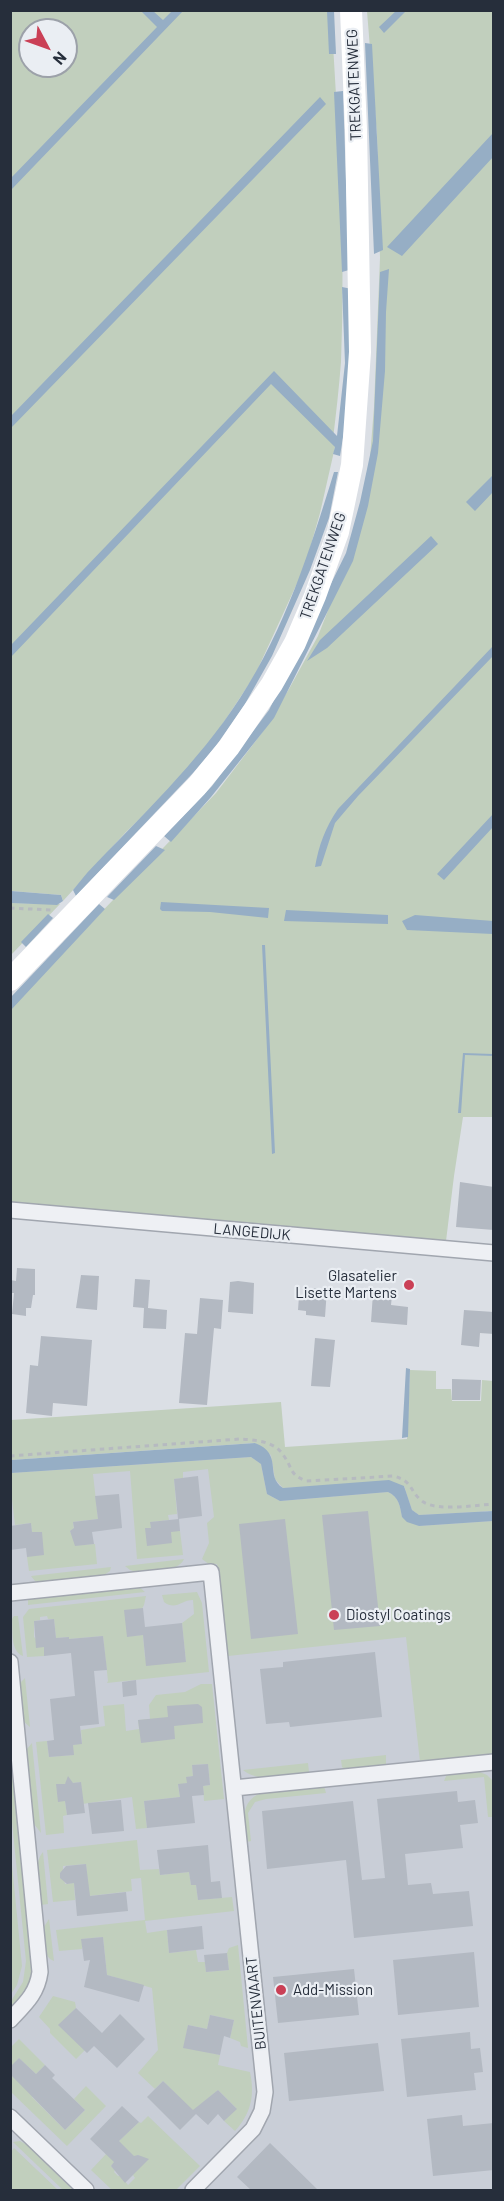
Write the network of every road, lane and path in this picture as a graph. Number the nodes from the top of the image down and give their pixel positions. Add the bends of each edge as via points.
1 (351, 10) edge
2 (10, 908) edge
3 (68, 920) junction
4 (10, 980) edge
5 (10, 1210) edge
6 (494, 1253) edge
7 (10, 1456) edge
8 (494, 1504) edge
9 (10, 1593) edge
10 (10, 1662) edge
11 (494, 1762) edge
12 (234, 1788) junction
13 (10, 2020) edge
14 (10, 2117) edge
15 (86, 2190) edge
16 (193, 2190) edge

1 - 3 street, TREKGATENWEG via 360,352 352,465 338,532 295,643 251,717 197,786
2 - 3 path via 50,910
3 - 4 street, TREKGATENWEG
5 - 6 street, LANGEDIJK
7 - 8 path via 255,1440 265,1441 283,1454 291,1471 306,1481 394,1476 410,1483 419,1500 430,1506
9 - 12 street, BUITENVAART via 211,1572
10 - 13 street via 40,1972 32,1997
11 - 12 street
12 - 16 street, BUITENVAART via 265,2092 253,2129
14 - 15 street

